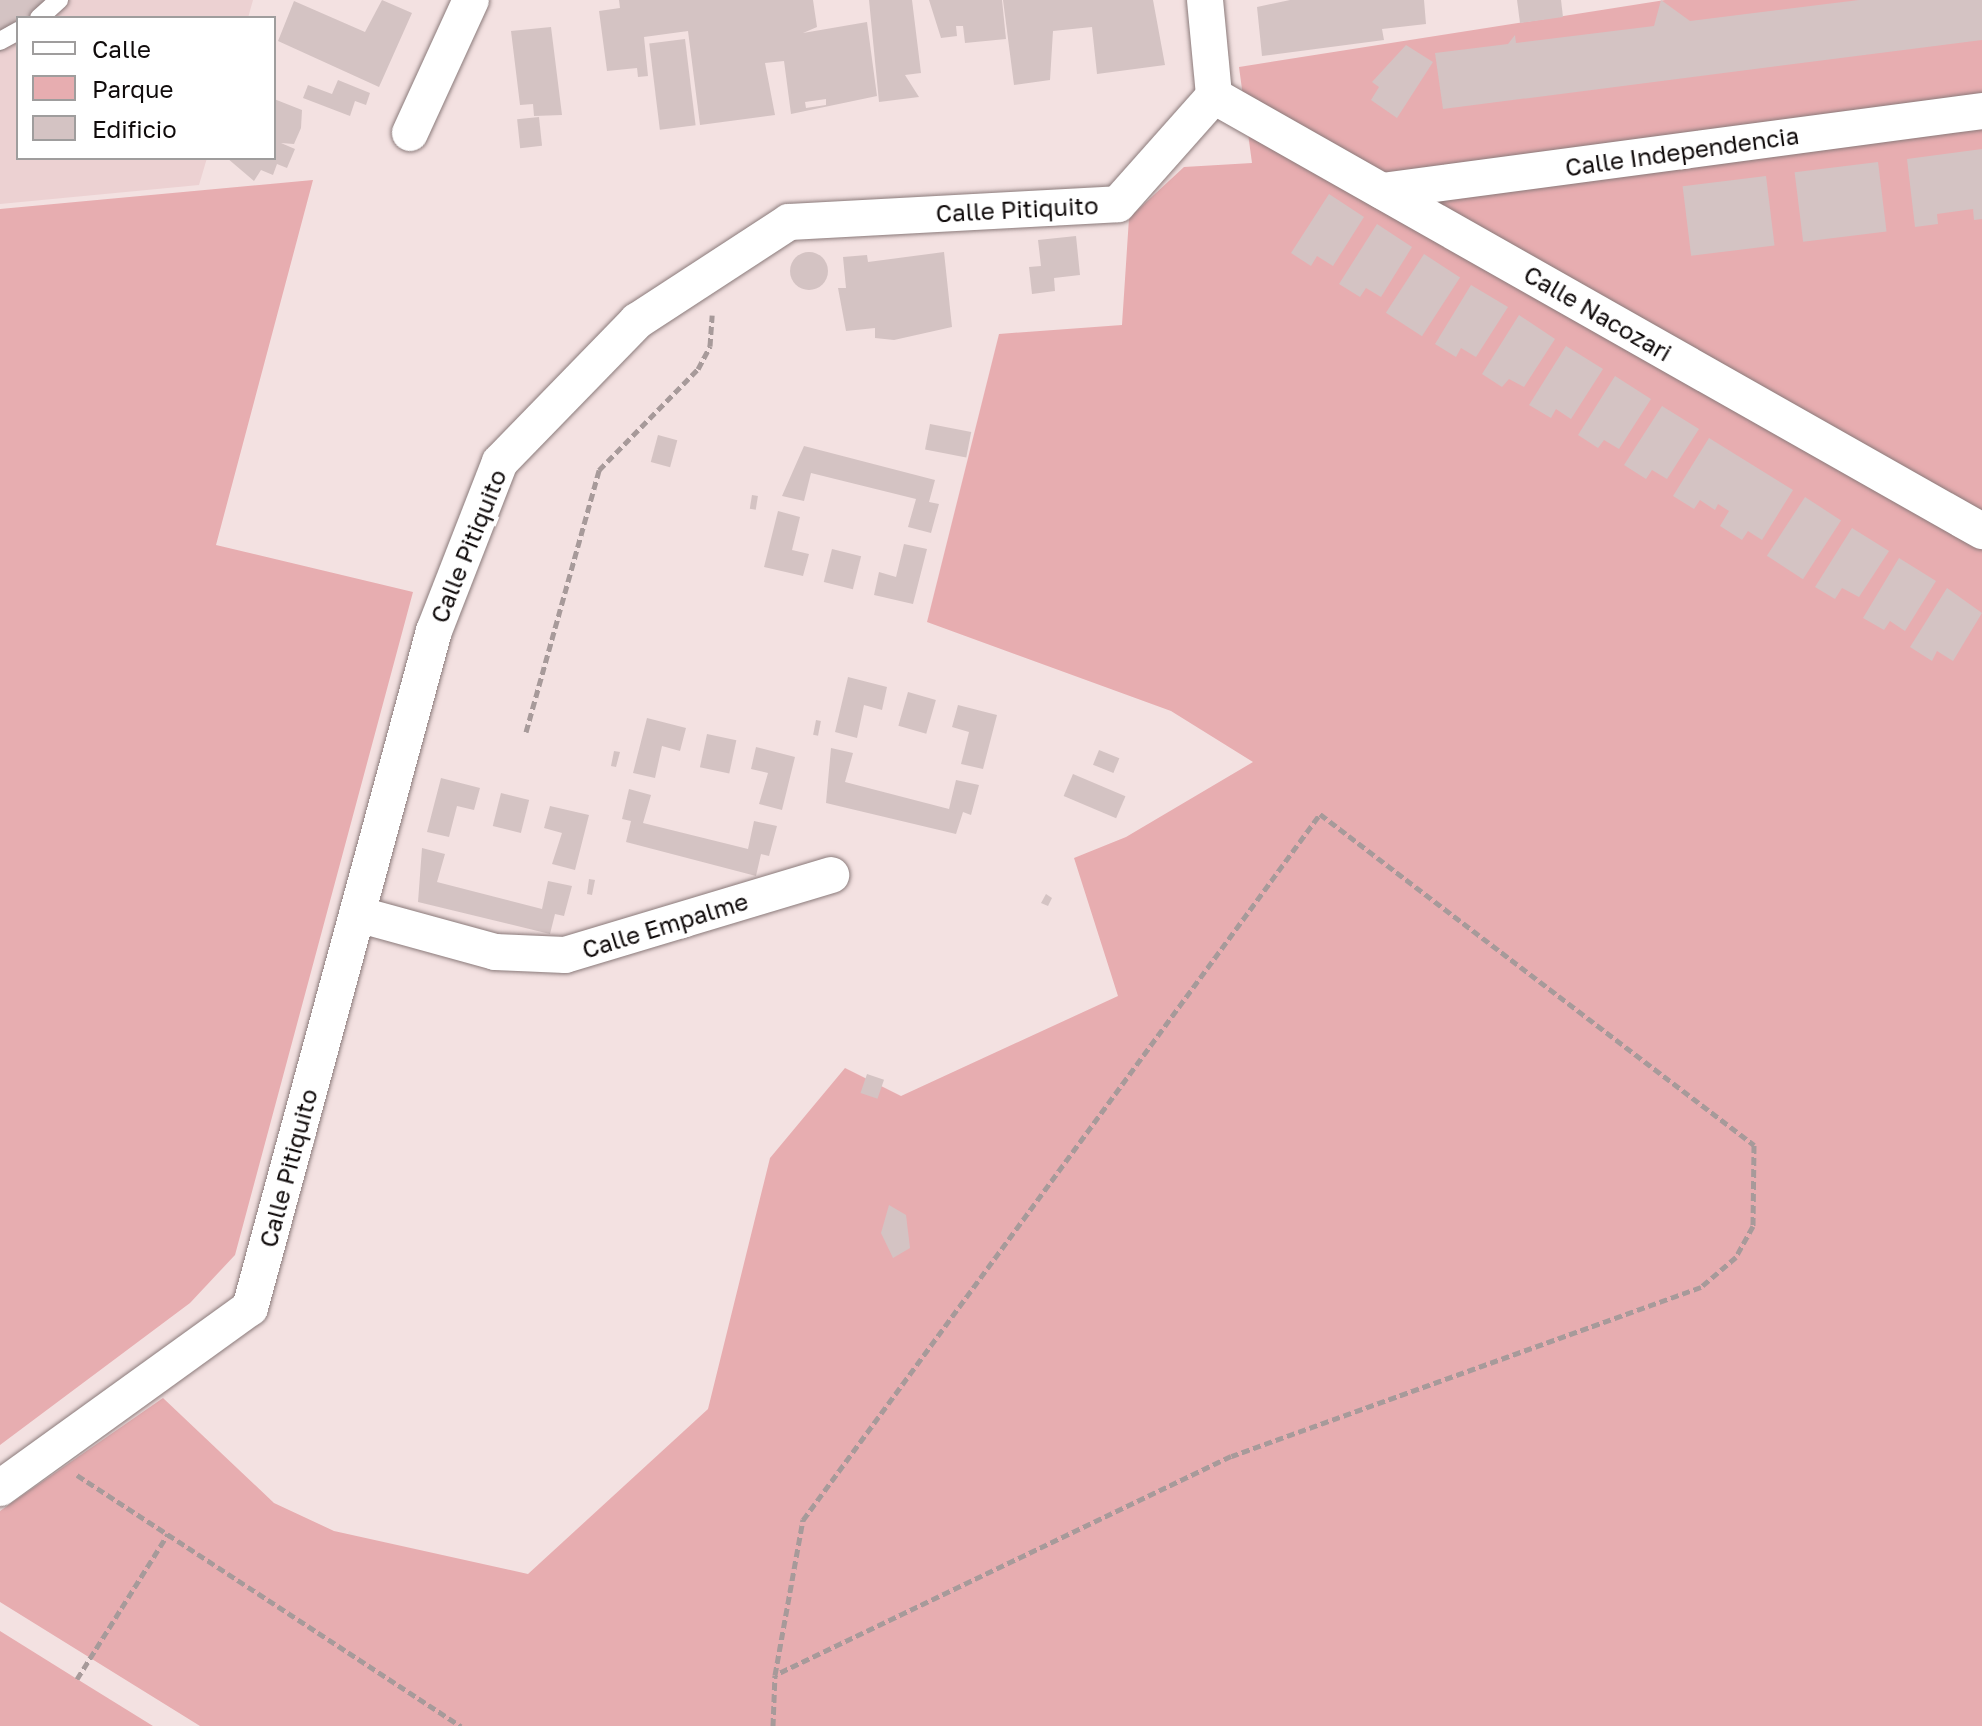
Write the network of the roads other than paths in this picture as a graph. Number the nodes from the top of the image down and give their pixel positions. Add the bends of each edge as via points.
1 (59, 0) edge
2 (471, 0) edge
3 (1205, 0) edge
4 (41, 16) edge
5 (1214, 96) junction
6 (1982, 111) edge
7 (410, 133) dead end
8 (1382, 191) junction
9 (1982, 531) edge
10 (831, 875) dead end
11 (357, 914) junction
12 (0, 1488) edge

1 - 4 lane
2 - 7 street
3 - 5 street
5 - 8 street, Calle Nacozari
5 - 11 street, Calle Pitiquito via 1118,204 789,222 637,321 500,462 434,631
6 - 8 street, Calle Independencia
8 - 9 street, Calle Nacozari
10 - 11 street, Calle Empalme via 565,955 495,952
11 - 12 street, Calle Pitiquito via 250,1308

